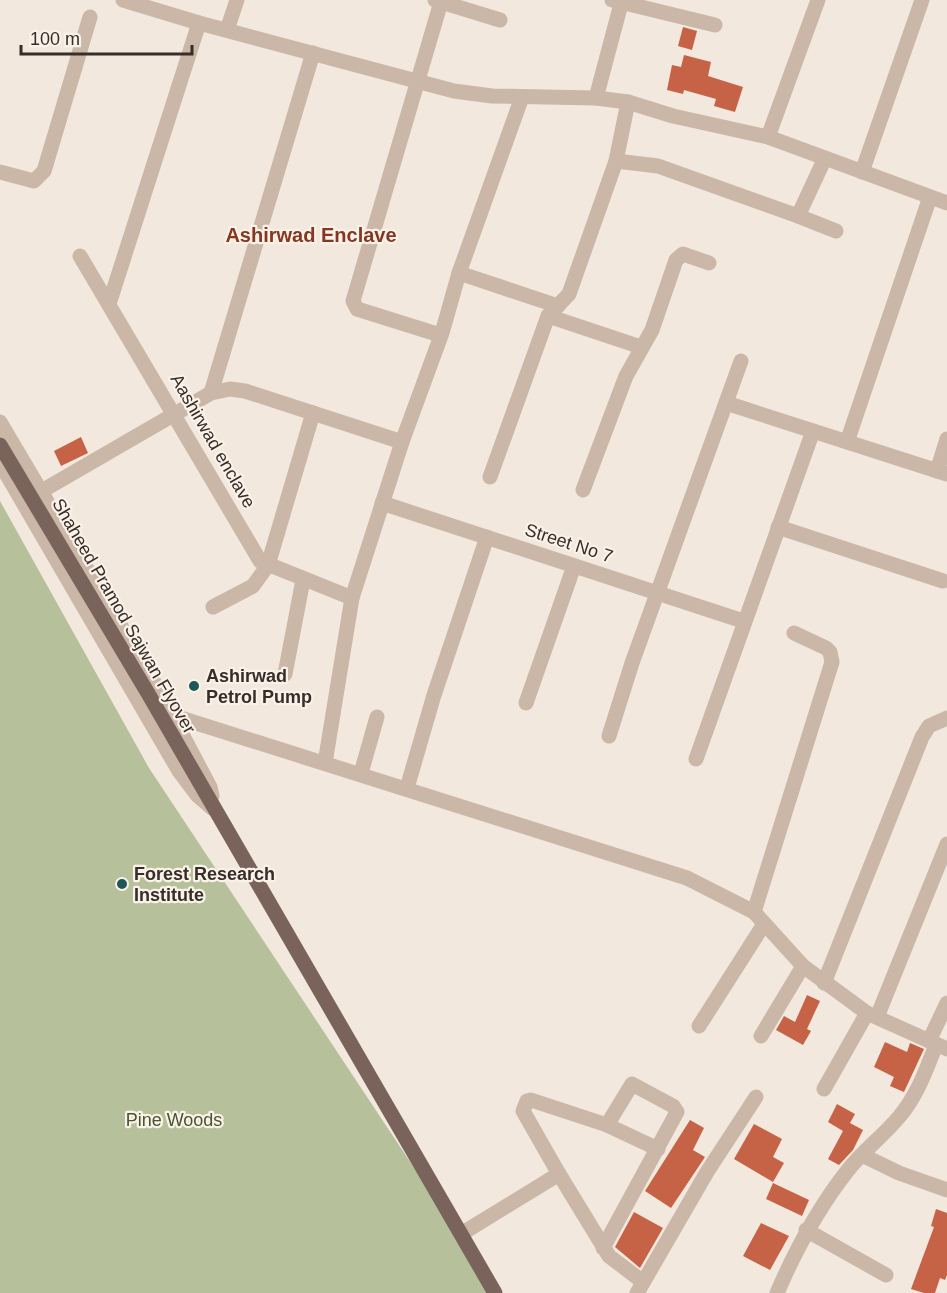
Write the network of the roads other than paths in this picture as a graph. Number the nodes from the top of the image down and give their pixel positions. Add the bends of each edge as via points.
1 (123, 0) edge
2 (237, 0) edge
3 (818, 0) edge
4 (922, 0) edge
5 (438, 1) edge
6 (619, 1) edge
7 (145, 3) edge
8 (90, 17) dead end
9 (500, 20) dead end
10 (199, 23) junction
11 (715, 25) dead end
12 (227, 30) junction
13 (314, 53) junction
14 (416, 82) junction
15 (522, 97) junction
16 (596, 98) junction
17 (628, 102) junction
18 (768, 137) junction
19 (825, 158) junction
20 (616, 161) junction
21 (0, 172) edge
22 (862, 172) junction
23 (930, 196) junction
24 (947, 203) edge
25 (798, 216) junction
26 (836, 231) dead end
27 (80, 256) dead end
28 (710, 262) dead end
29 (459, 273) junction
30 (109, 304) junction
31 (553, 311) junction
32 (440, 335) junction
33 (641, 347) junction
34 (741, 361) dead end
35 (211, 393) junction
36 (726, 403) junction
37 (313, 413) junction
38 (176, 415) junction
39 (0, 422) edge
40 (813, 431) junction
41 (947, 439) edge
42 (402, 442) junction
43 (847, 442) junction
44 (0, 445) edge
45 (0, 463) edge
46 (942, 472) edge
47 (490, 477) dead end
48 (584, 490) dead end
49 (40, 492) junction
50 (382, 503) junction
51 (778, 526) junction
52 (487, 537) junction
53 (268, 565) junction
54 (574, 566) junction
55 (303, 580) junction
56 (943, 581) dead end
57 (658, 594) junction
58 (352, 598) junction
59 (213, 607) dead end
60 (743, 621) junction
61 (794, 633) dead end
62 (285, 674) dead end
63 (526, 703) dead end
64 (171, 715) junction
65 (377, 717) dead end
66 (947, 718) edge
67 (609, 736) dead end
68 (696, 759) dead end
69 (326, 764) junction
70 (362, 773) junction
71 (407, 788) junction
72 (212, 808) junction
73 (947, 844) edge
74 (759, 918) junction
75 (803, 966) junction
76 (824, 983) junction
77 (947, 1003) edge
78 (872, 1015) junction
79 (699, 1026) dead end
80 (761, 1035) dead end
81 (937, 1045) edge
82 (824, 1089) dead end
83 (756, 1097) dead end
84 (607, 1125) junction
85 (658, 1149) junction
86 (862, 1155) junction
87 (560, 1174) junction
88 (947, 1190) edge
89 (806, 1230) junction
90 (461, 1234) junction
91 (603, 1248) junction
92 (886, 1275) dead end
93 (640, 1288) edge
94 (495, 1293) edge
95 (777, 1293) edge

1 - 7 street
2 - 12 street
3 - 18 street
4 - 22 street
5 - 9 street
5 - 14 street
6 - 11 street
6 - 16 street
7 - 10 street
8 - 21 street via 44,171 34,181
10 - 12 street
10 - 30 street
12 - 13 street
13 - 14 street
13 - 35 street
14 - 15 street via 471,94
14 - 32 street via 353,301 357,309
15 - 16 street
15 - 29 street
16 - 17 street
17 - 18 street
17 - 20 street
18 - 19 street
19 - 22 street
19 - 25 street
20 - 25 street via 658,166
20 - 31 street via 569,294
22 - 23 street
23 - 24 street
23 - 43 street
25 - 26 street
27 - 30 street, Aashirwad enclave
28 - 33 street via 689,254 679,256 652,330
29 - 31 street
29 - 32 street
30 - 38 street, Aashirwad enclave
31 - 33 street
31 - 47 street
32 - 42 street
33 - 48 street
34 - 36 street
35 - 37 street via 245,391
35 - 38 street
36 - 40 street
36 - 57 street
37 - 42 street
37 - 53 street
38 - 49 street
38 - 53 street, Aashirwad enclave via 255,554
39 - 49 street
40 - 43 street
40 - 51 street
41 - 46 street
42 - 50 street
43 - 46 street
44 - 72 main road, Shaheed Pramod Sajwan Flyover
45 - 72 street via 179,771
49 - 64 street
50 - 52 street, Street No 7
50 - 58 street
51 - 56 street
51 - 60 street
52 - 54 street, Street No 7
52 - 71 street
53 - 55 street, Aashirwad enclave
53 - 59 street via 253,586
54 - 57 street, Street No 7
54 - 63 street
55 - 58 street, Aashirwad enclave
55 - 62 street
57 - 60 street, Street No 7
57 - 67 street
58 - 69 street
60 - 68 street
61 - 74 street via 826,648 832,662
64 - 69 street
64 - 72 street via 210,787
65 - 70 street
66 - 76 street via 929,726 922,737
69 - 70 street
70 - 71 street
71 - 74 street via 687,878
72 - 90 main road, Shaheed Pramod Sajwan Flyover
73 - 78 street
74 - 75 street
74 - 79 street
75 - 76 street
75 - 80 street
76 - 78 street
77 - 81 street
78 - 81 street
78 - 82 street
81 - 86 street via 919,1088 899,1117
83 - 93 street
84 - 85 street
84 - 85 street via 629,1086 636,1085 677,1112
84 - 87 street via 527,1101 523,1111
85 - 91 street
86 - 88 street
86 - 89 street
87 - 90 street
87 - 91 street
89 - 92 street
89 - 95 street
90 - 94 main road, Shaheed Pramod Sajwan Flyover
91 - 93 street

